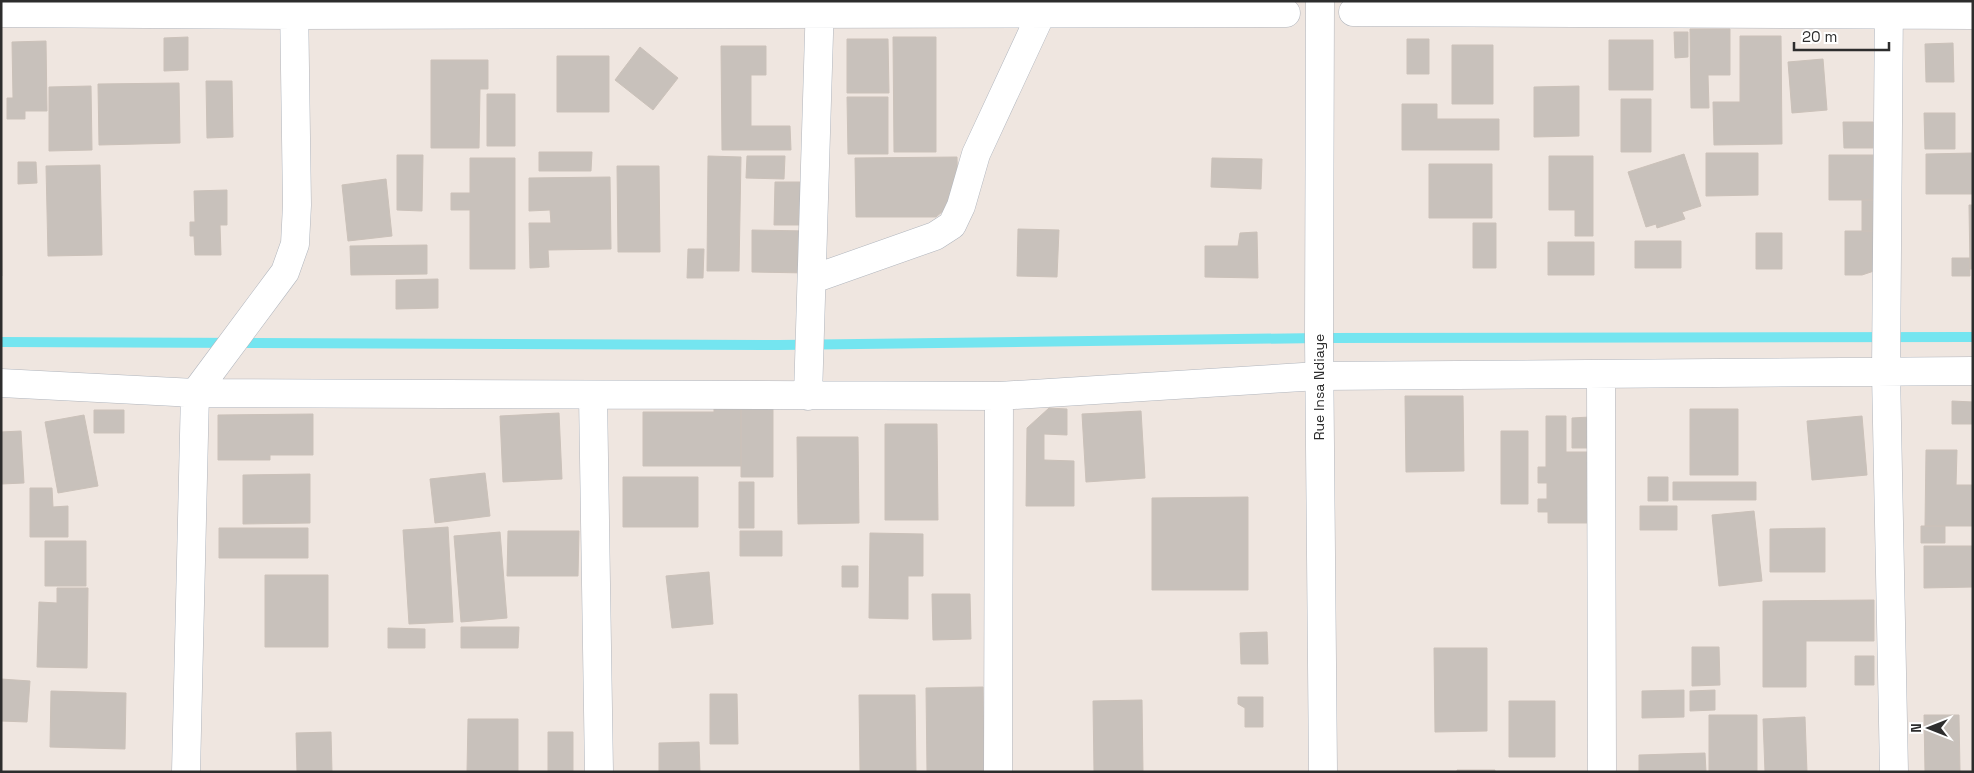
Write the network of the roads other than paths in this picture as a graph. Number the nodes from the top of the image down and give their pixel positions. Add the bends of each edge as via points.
1 (1320, 1) edge
2 (820, 7) edge
3 (1042, 7) edge
4 (1598, 7) edge
5 (293, 8) edge
6 (1889, 8) edge
7 (16, 9) edge
8 (1286, 12) dead end
9 (1353, 12) dead end
10 (1973, 15) edge
11 (813, 279) junction
12 (1973, 371) edge
13 (1886, 372) junction
14 (1601, 375) junction
15 (1320, 376) junction
16 (1, 383) edge
17 (195, 393) junction
18 (593, 395) junction
19 (808, 396) junction
20 (1000, 396) junction
21 (186, 772) edge
22 (598, 772) edge
23 (998, 772) edge
24 (1322, 772) edge
25 (1602, 772) edge
26 (1894, 772) edge

1 - 15 street, Rue Insa Ndiaye
2 - 3 street
2 - 5 street
2 - 11 street
3 - 8 street
3 - 11 street via 976,154 952,225 935,236
4 - 6 street
4 - 9 street
5 - 7 street
5 - 17 street via 295,244 285,272
6 - 10 street
6 - 13 street
11 - 19 street
12 - 13 street
13 - 14 street
13 - 26 street
14 - 15 street
14 - 25 street
15 - 20 street
15 - 24 street, Rue Insa Ndiaye
16 - 17 street
17 - 18 street
17 - 21 street
18 - 19 street
18 - 22 street
19 - 20 street
20 - 23 street

